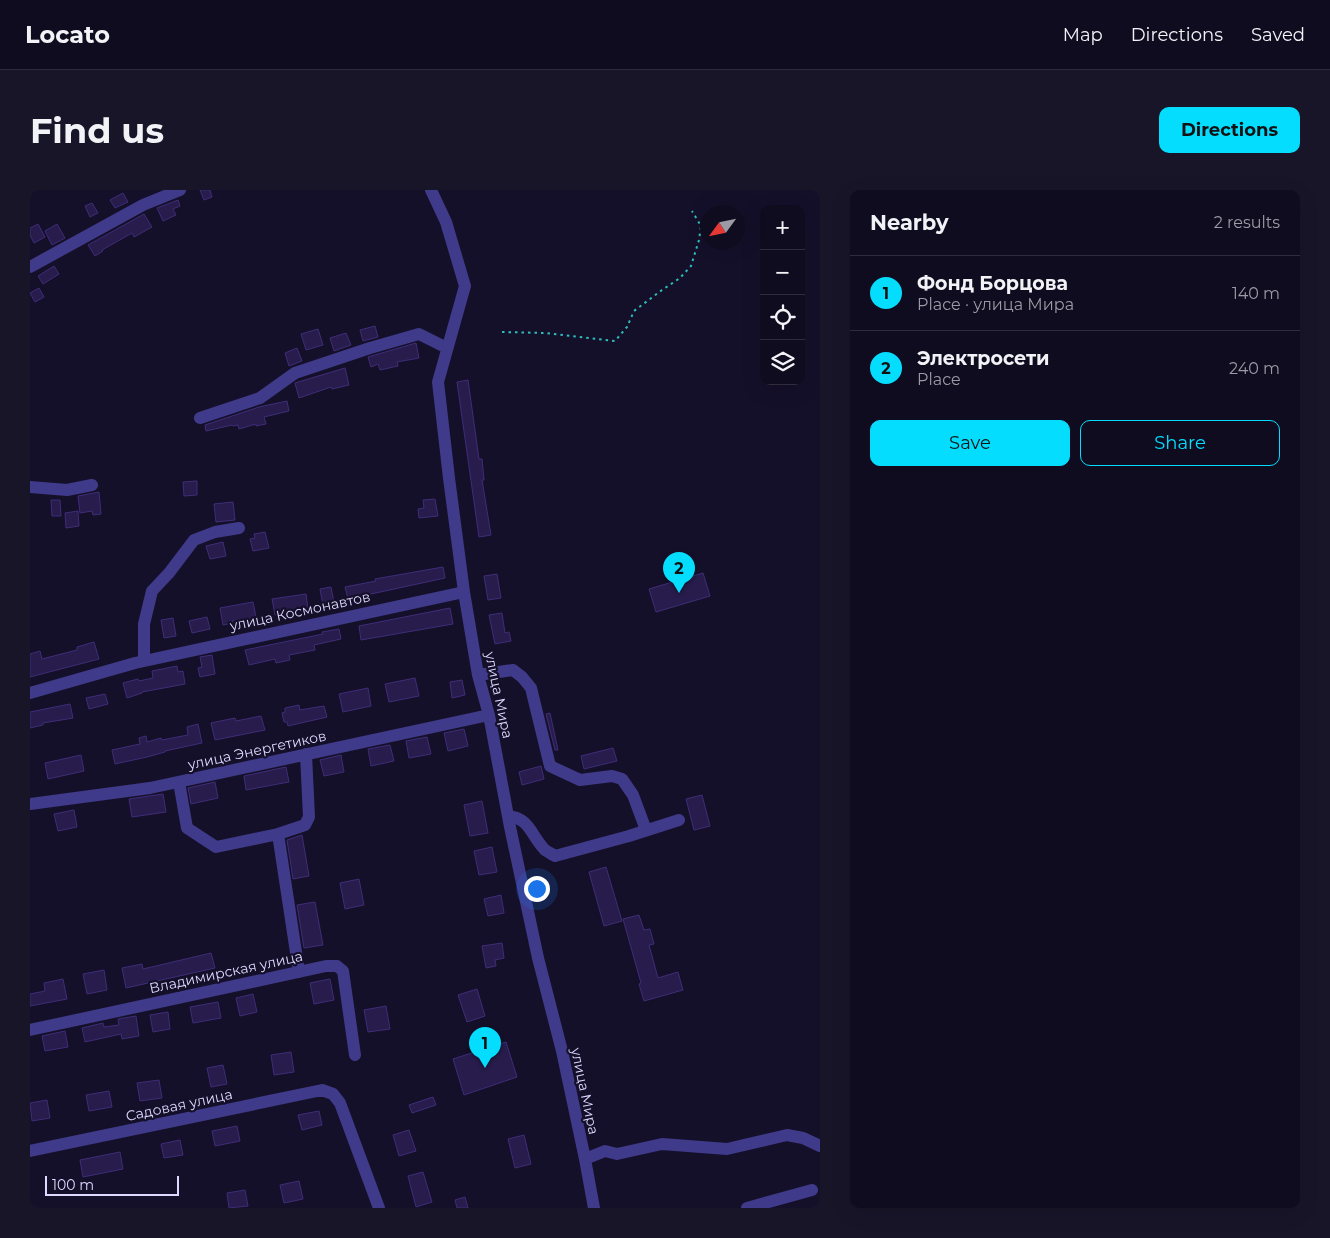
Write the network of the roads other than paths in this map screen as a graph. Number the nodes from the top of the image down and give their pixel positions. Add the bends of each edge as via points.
1 (180, 190) edge
2 (431, 190) edge
3 (30, 267) edge
4 (447, 348) junction
5 (200, 418) dead end
6 (92, 485) dead end
7 (30, 487) edge
8 (239, 528) dead end
9 (464, 592) junction
10 (144, 661) junction
11 (478, 675) junction
12 (30, 694) edge
13 (489, 715) junction
14 (306, 754) junction
15 (179, 782) junction
16 (30, 804) edge
17 (508, 816) junction
18 (679, 820) dead end
19 (646, 830) junction
20 (278, 834) junction
21 (299, 972) junction
22 (30, 1030) edge
23 (356, 1055) dead end
24 (820, 1146) edge
25 (30, 1151) edge
26 (585, 1159) junction
27 (812, 1190) dead end
28 (379, 1208) edge
29 (593, 1208) edge
30 (747, 1208) edge

1 - 3 street
2 - 4 street, улица Мира via 446,222 465,286
4 - 5 street via 419,334 394,341 295,374 260,398
4 - 9 street, улица Мира via 438,382
6 - 7 street via 67,490
8 - 10 street via 194,540 152,591 144,624
9 - 10 street, улица Космонавтов
9 - 11 street, улица Мира
10 - 12 street, улица Космонавтов
11 - 13 street, улица Мира
11 - 19 street via 513,670 522,677 531,688 550,766 580,780 612,776 622,779 633,794
13 - 14 street, улица Энергетиков
13 - 17 street, улица Мира
14 - 15 street, улица Энергетиков
14 - 20 street via 309,817 305,825
15 - 16 street, улица Энергетиков
15 - 20 street via 187,828 216,847
17 - 19 street via 523,821 546,850 555,856
17 - 26 street, улица Мира
18 - 19 street
20 - 21 street
21 - 22 street, Владимирская улица
21 - 23 street, Владимирская улица via 326,966 337,966 343,971
24 - 26 street via 787,1135 727,1149 662,1144 617,1154 605,1151
25 - 28 street, Садовая улица via 322,1090 333,1094 340,1103
26 - 29 street, улица Мира
27 - 30 street

